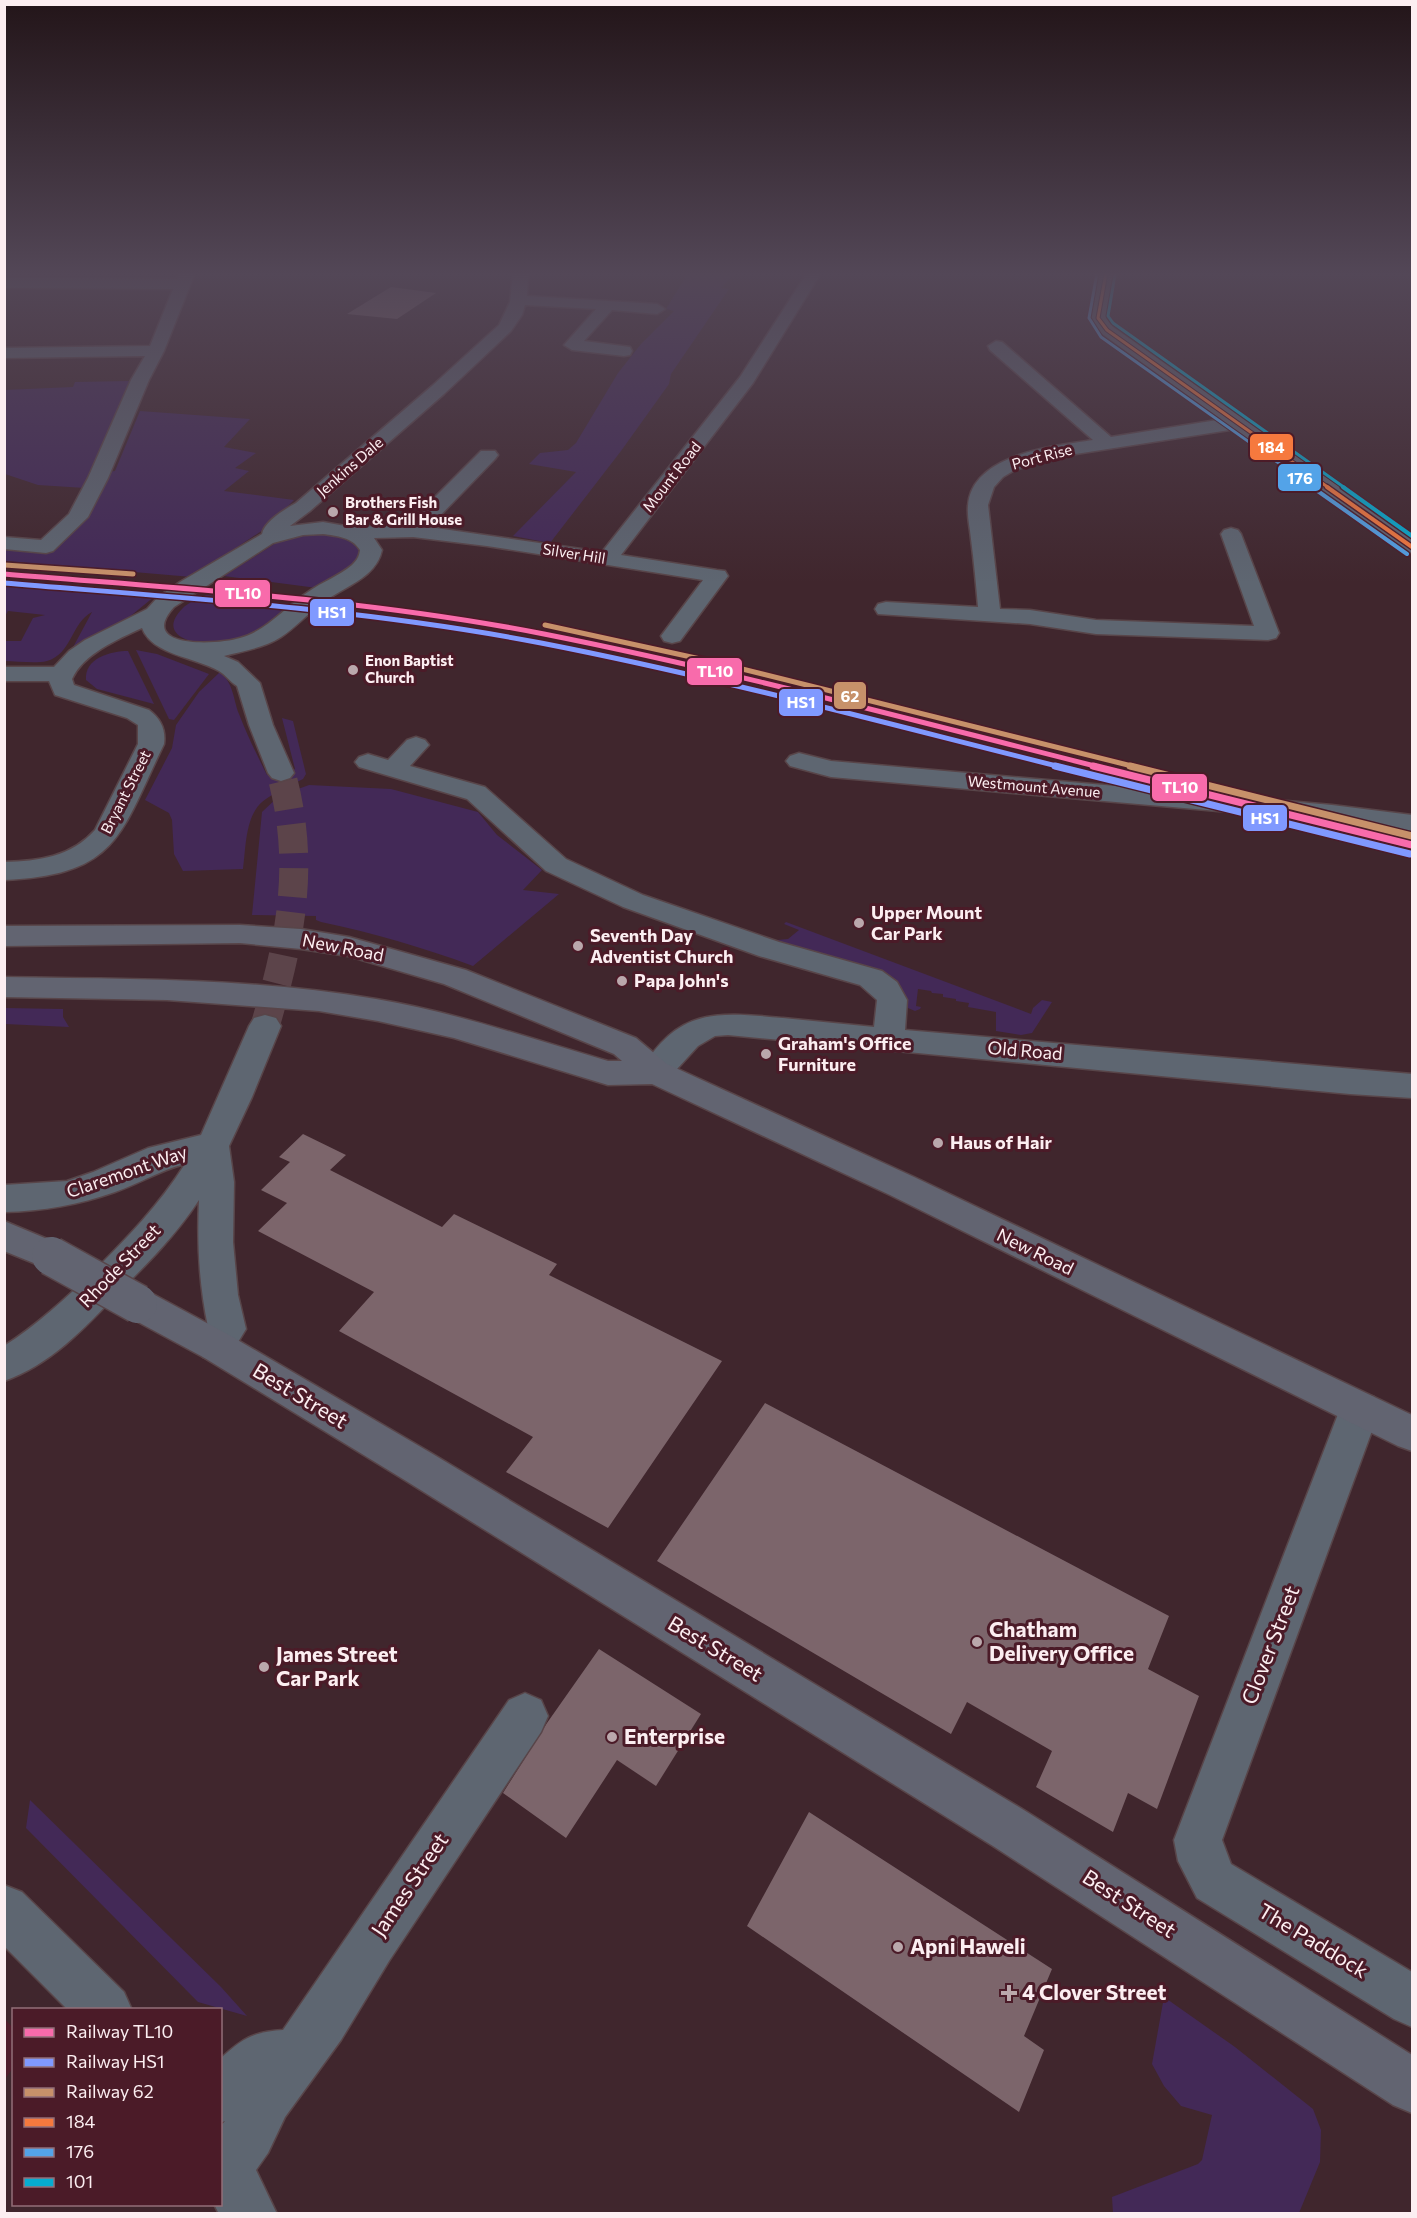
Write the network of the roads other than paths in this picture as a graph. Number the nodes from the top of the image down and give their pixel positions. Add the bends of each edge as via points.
1 (142, 377) edge
2 (453, 377) edge
3 (749, 377) edge
4 (1031, 377) edge
5 (1172, 377) edge
6 (1236, 423) junction
7 (1107, 442) junction
8 (488, 455) dead end
9 (303, 507) junction
10 (323, 528) junction
11 (352, 533) junction
12 (422, 533) junction
13 (1230, 534) dead end
14 (266, 539) junction
15 (4, 543) edge
16 (1413, 547) edge
17 (607, 559) junction
18 (369, 560) junction
19 (160, 608) junction
20 (886, 609) dead end
21 (990, 615) junction
22 (273, 632) junction
23 (672, 636) dead end
24 (175, 646) junction
25 (93, 647) junction
26 (4, 674) edge
27 (60, 675) junction
28 (248, 683) junction
29 (416, 745) dead end
30 (799, 761) dead end
31 (281, 772) tunnel mouth
32 (1413, 823) edge
33 (4, 871) edge
34 (4, 936) edge
35 (4, 987) edge
36 (265, 1026) tunnel mouth
37 (889, 1038) junction
38 (656, 1072) junction
39 (1413, 1086) edge
40 (212, 1146) junction
41 (4, 1200) edge
42 (4, 1235) edge
43 (216, 1346) junction
44 (4, 1365) edge
45 (1360, 1409) junction
46 (1413, 1434) edge
47 (525, 1716) dead end
48 (1214, 1881) joint
49 (4, 1910) edge
50 (1413, 2001) edge
51 (104, 2008) edge
52 (297, 2055) junction
53 (1413, 2086) edge
54 (222, 2094) edge
55 (231, 2179) edge

1 - 15 street via 78,517 46,547
2 - 9 street, Jenkins Dale
3 - 17 street, Mount Road
4 - 7 street
5 - 6 main road
6 - 7 street, Port Rise
6 - 16 main road
7 - 21 street, Port Rise via 1026,459 1000,470 985,486 978,507
8 - 12 street
9 - 10 street, Jenkins Dale via 311,523
9 - 14 street, Jenkins Dale
10 - 11 street, Silver Hill
10 - 14 street, Silver Hill
11 - 12 street, Silver Hill
11 - 18 street via 369,545
12 - 17 street, Silver Hill
12 - 18 street, Silver Hill
13 - 21 street via 1268,633 1096,627
14 - 19 street
17 - 23 street, Silver Hill via 717,576
18 - 22 street, Silver Hill
19 - 24 street via 152,628 156,636
19 - 25 street
20 - 21 street
22 - 24 street via 236,647
22 - 28 street via 257,656
24 - 25 street via 127,640
24 - 28 street via 227,665
25 - 27 street via 67,663
26 - 27 street
27 - 33 street, Bryant Street via 61,687 68,692 145,718 152,730 151,744 100,842 53,866
28 - 31 street
29 - 37 street via 380,765 476,793 556,865 633,901 769,949 871,978 886,989 892,1000
30 - 32 street, Westmount Avenue via 831,769
34 - 38 main road, New Road via 231,934 349,947 456,977 566,1021 625,1046
35 - 38 main road, New Road via 167,990 320,1001 456,1028 608,1072
36 - 40 street, Claremont Way via 231,1112
37 - 38 street, Old Road via 709,1025 686,1039
37 - 39 street, Old Road
38 - 45 main road, New Road via 902,1186
40 - 41 street, Claremont Way via 160,1157 77,1191
40 - 43 street, Claremont Way via 217,1182 215,1252 227,1329
40 - 44 street, Rhode Street via 179,1201 150,1237 63,1323 28,1353
42 - 43 main road, Best Street, bridge via 51,1256
43 - 53 main road, Best Street via 1011,1829
45 - 46 main road, New Road
45 - 48 street, Clover Street via 1198,1840
47 - 52 street, James Street
48 - 50 street, The Paddock
49 - 51 street
52 - 54 street via 261,2058
52 - 55 street, James Street via 266,2098

